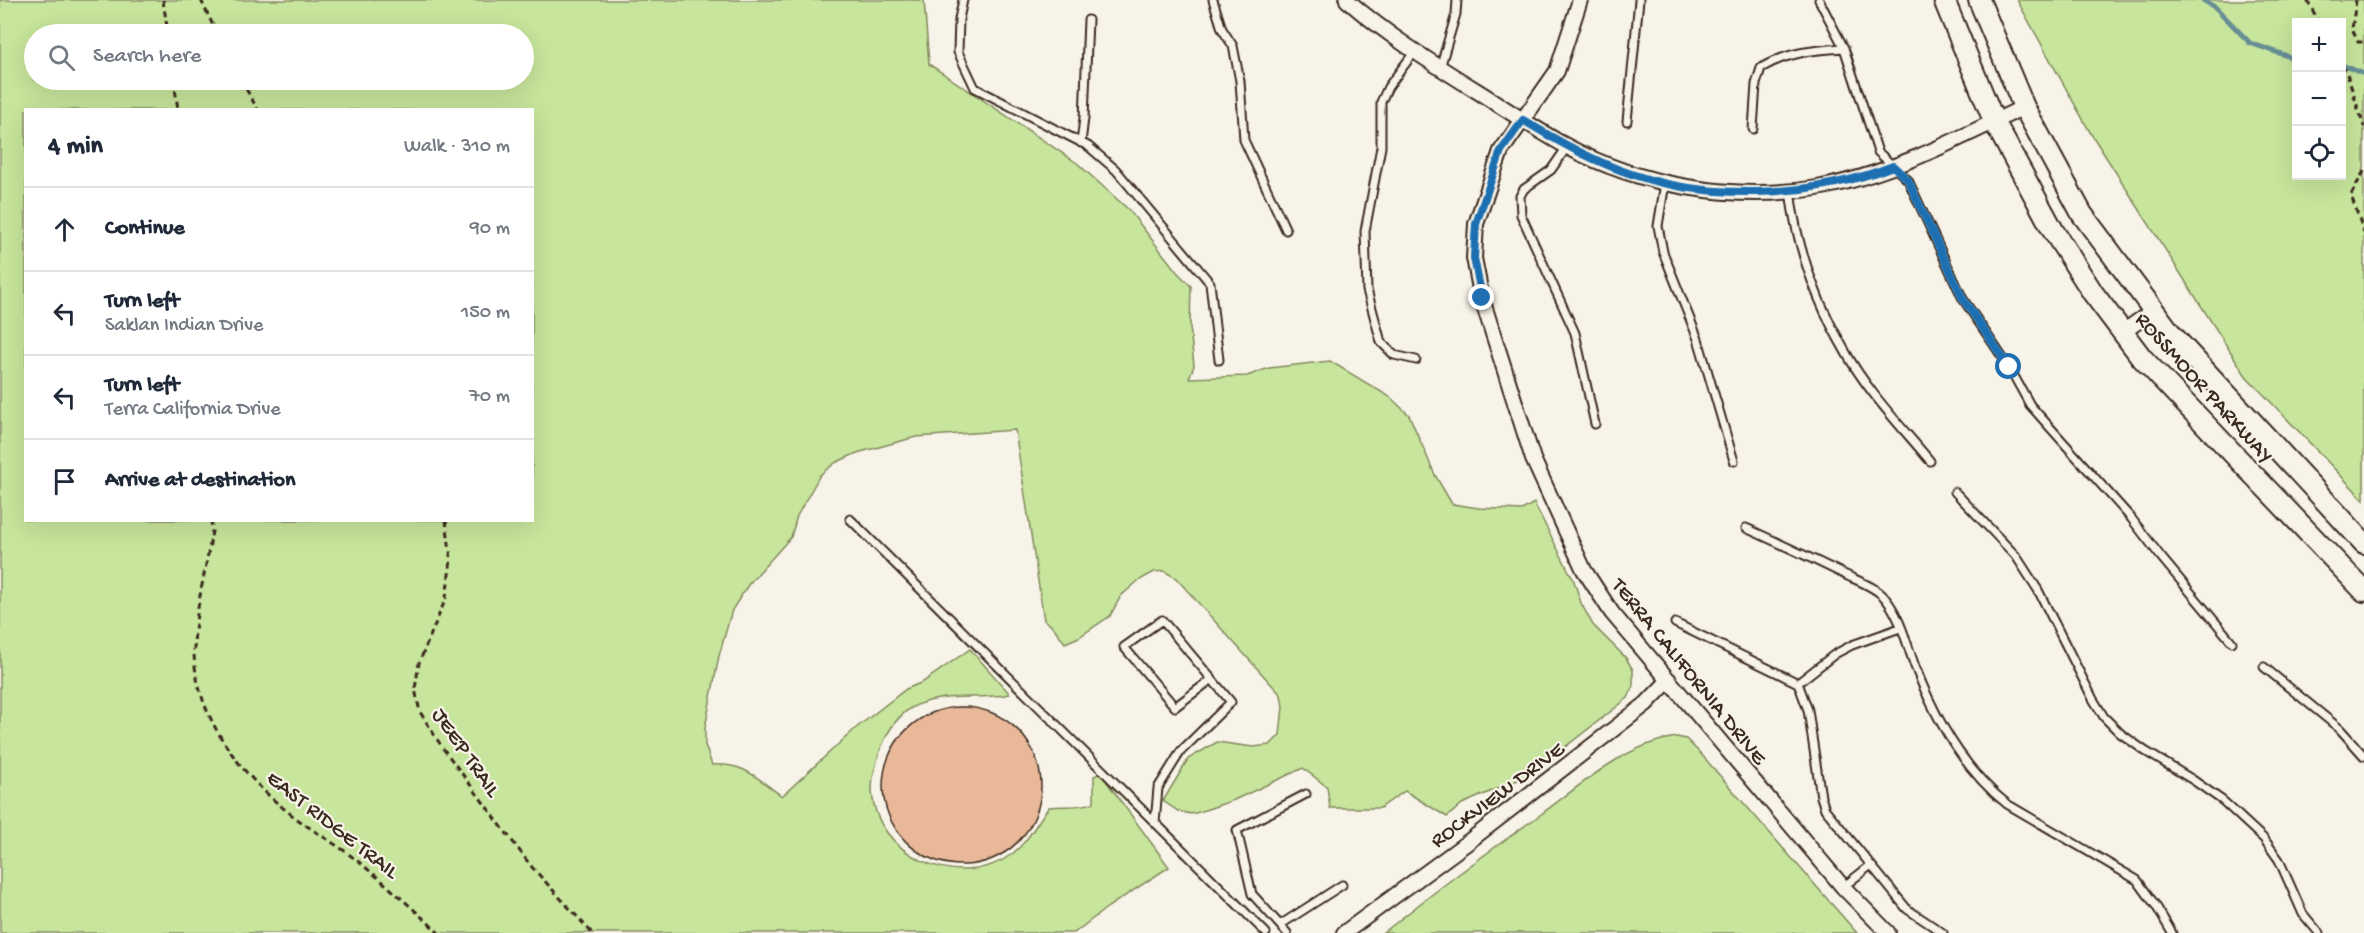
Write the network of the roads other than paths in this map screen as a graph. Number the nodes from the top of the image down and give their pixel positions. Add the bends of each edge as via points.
1 (963, 0) edge
2 (1213, 0) edge
3 (1347, 0) edge
4 (1457, 0) edge
5 (1580, 0) edge
6 (1640, 0) edge
7 (1819, 0) edge
8 (1944, 0) edge
9 (1979, 0) edge
10 (1088, 20) dead end
11 (1844, 48) junction
12 (1415, 51) junction
13 (1440, 68) junction
14 (2024, 107) junction
15 (1523, 120) junction
16 (1627, 121) dead end
17 (1994, 122) junction
18 (1753, 129) dead end
19 (1081, 142) junction
20 (1567, 147) junction
21 (1893, 166) junction
22 (1665, 183) junction
23 (1789, 190) junction
24 (1286, 230) dead end
25 (2154, 310) junction
26 (2123, 332) junction
27 (1219, 360) dead end
28 (1416, 360) dead end
29 (1595, 424) dead end
30 (1734, 461) dead end
31 (1930, 461) dead end
32 (1955, 492) dead end
33 (850, 519) dead end
34 (1746, 528) dead end
35 (2364, 543) edge
36 (2364, 591) edge
37 (1675, 623) dead end
38 (1900, 628) junction
39 (2232, 642) dead end
40 (2264, 667) dead end
41 (1212, 679) junction
42 (1669, 681) junction
43 (1798, 683) junction
44 (2364, 756) edge
45 (1306, 794) dead end
46 (1155, 823) junction
47 (1871, 865) junction
48 (1342, 885) dead end
49 (1843, 887) junction
50 (1280, 926) junction
51 (1266, 933) edge
52 (1287, 933) edge
53 (1344, 933) edge
54 (1888, 933) edge
55 (1943, 933) edge
56 (2172, 933) edge
57 (2319, 933) edge

1 - 19 lane via 958,52 975,88
2 - 24 lane via 1222,29 1233,46 1244,140
3 - 12 street
4 - 13 lane
5 - 15 street, TERRA CALIFORNIA DRIVE via 1557,70
6 - 16 lane
7 - 11 lane
8 - 17 street, ROSSMOOR PARKWAY
9 - 14 street, ROSSMOOR PARKWAY
10 - 19 lane
11 - 18 lane via 1802,51 1779,57 1761,68
11 - 21 lane via 1878,152
12 - 13 street
12 - 28 lane via 1381,102 1381,147 1365,231 1367,290 1381,342 1394,355
13 - 15 street
14 - 17 street
14 - 25 street, ROSSMOOR PARKWAY via 2082,214
15 - 20 street
15 - 42 street, TERRA CALIFORNIA DRIVE via 1501,151 1476,224 1474,258 1482,298 1533,459 1580,561 1612,613
17 - 21 street
17 - 26 street, ROSSMOOR PARKWAY via 2054,232
19 - 27 lane via 1116,170 1210,283
20 - 22 street via 1621,171
20 - 29 lane via 1551,170 1520,196 1521,215 1575,333
21 - 23 street via 1840,183
21 - 39 lane via 1908,180 1963,299 2030,405 2131,518
22 - 23 street via 1741,191
22 - 30 lane via 1658,226 1663,252 1698,339
23 - 31 lane via 1794,229 1803,256 1845,353
25 - 26 street
25 - 35 street, ROSSMOOR PARKWAY via 2172,335
26 - 36 street, ROSSMOOR PARKWAY via 2142,358
32 - 57 lane via 2016,556 2104,717 2145,751 2223,801 2264,839 2279,860 2303,914
33 - 46 lane
34 - 38 lane via 1884,596
37 - 43 lane
38 - 43 lane via 1835,654
38 - 56 lane via 1946,731 1959,754 1990,790 2007,804 2137,880
40 - 44 lane via 2340,729
41 - 41 lane via 1162,620 1124,647 1175,707
41 - 46 lane via 1231,702 1181,751 1158,788
42 - 49 street, TERRA CALIFORNIA DRIVE
42 - 53 street, ROCKVIEW DRIVE via 1646,704
43 - 47 lane via 1808,710 1825,809
45 - 50 lane via 1237,830 1252,894
46 - 51 lane
47 - 49 lane
47 - 55 lane via 1907,909
48 - 50 lane
49 - 54 street, TERRA CALIFORNIA DRIVE
50 - 52 lane

